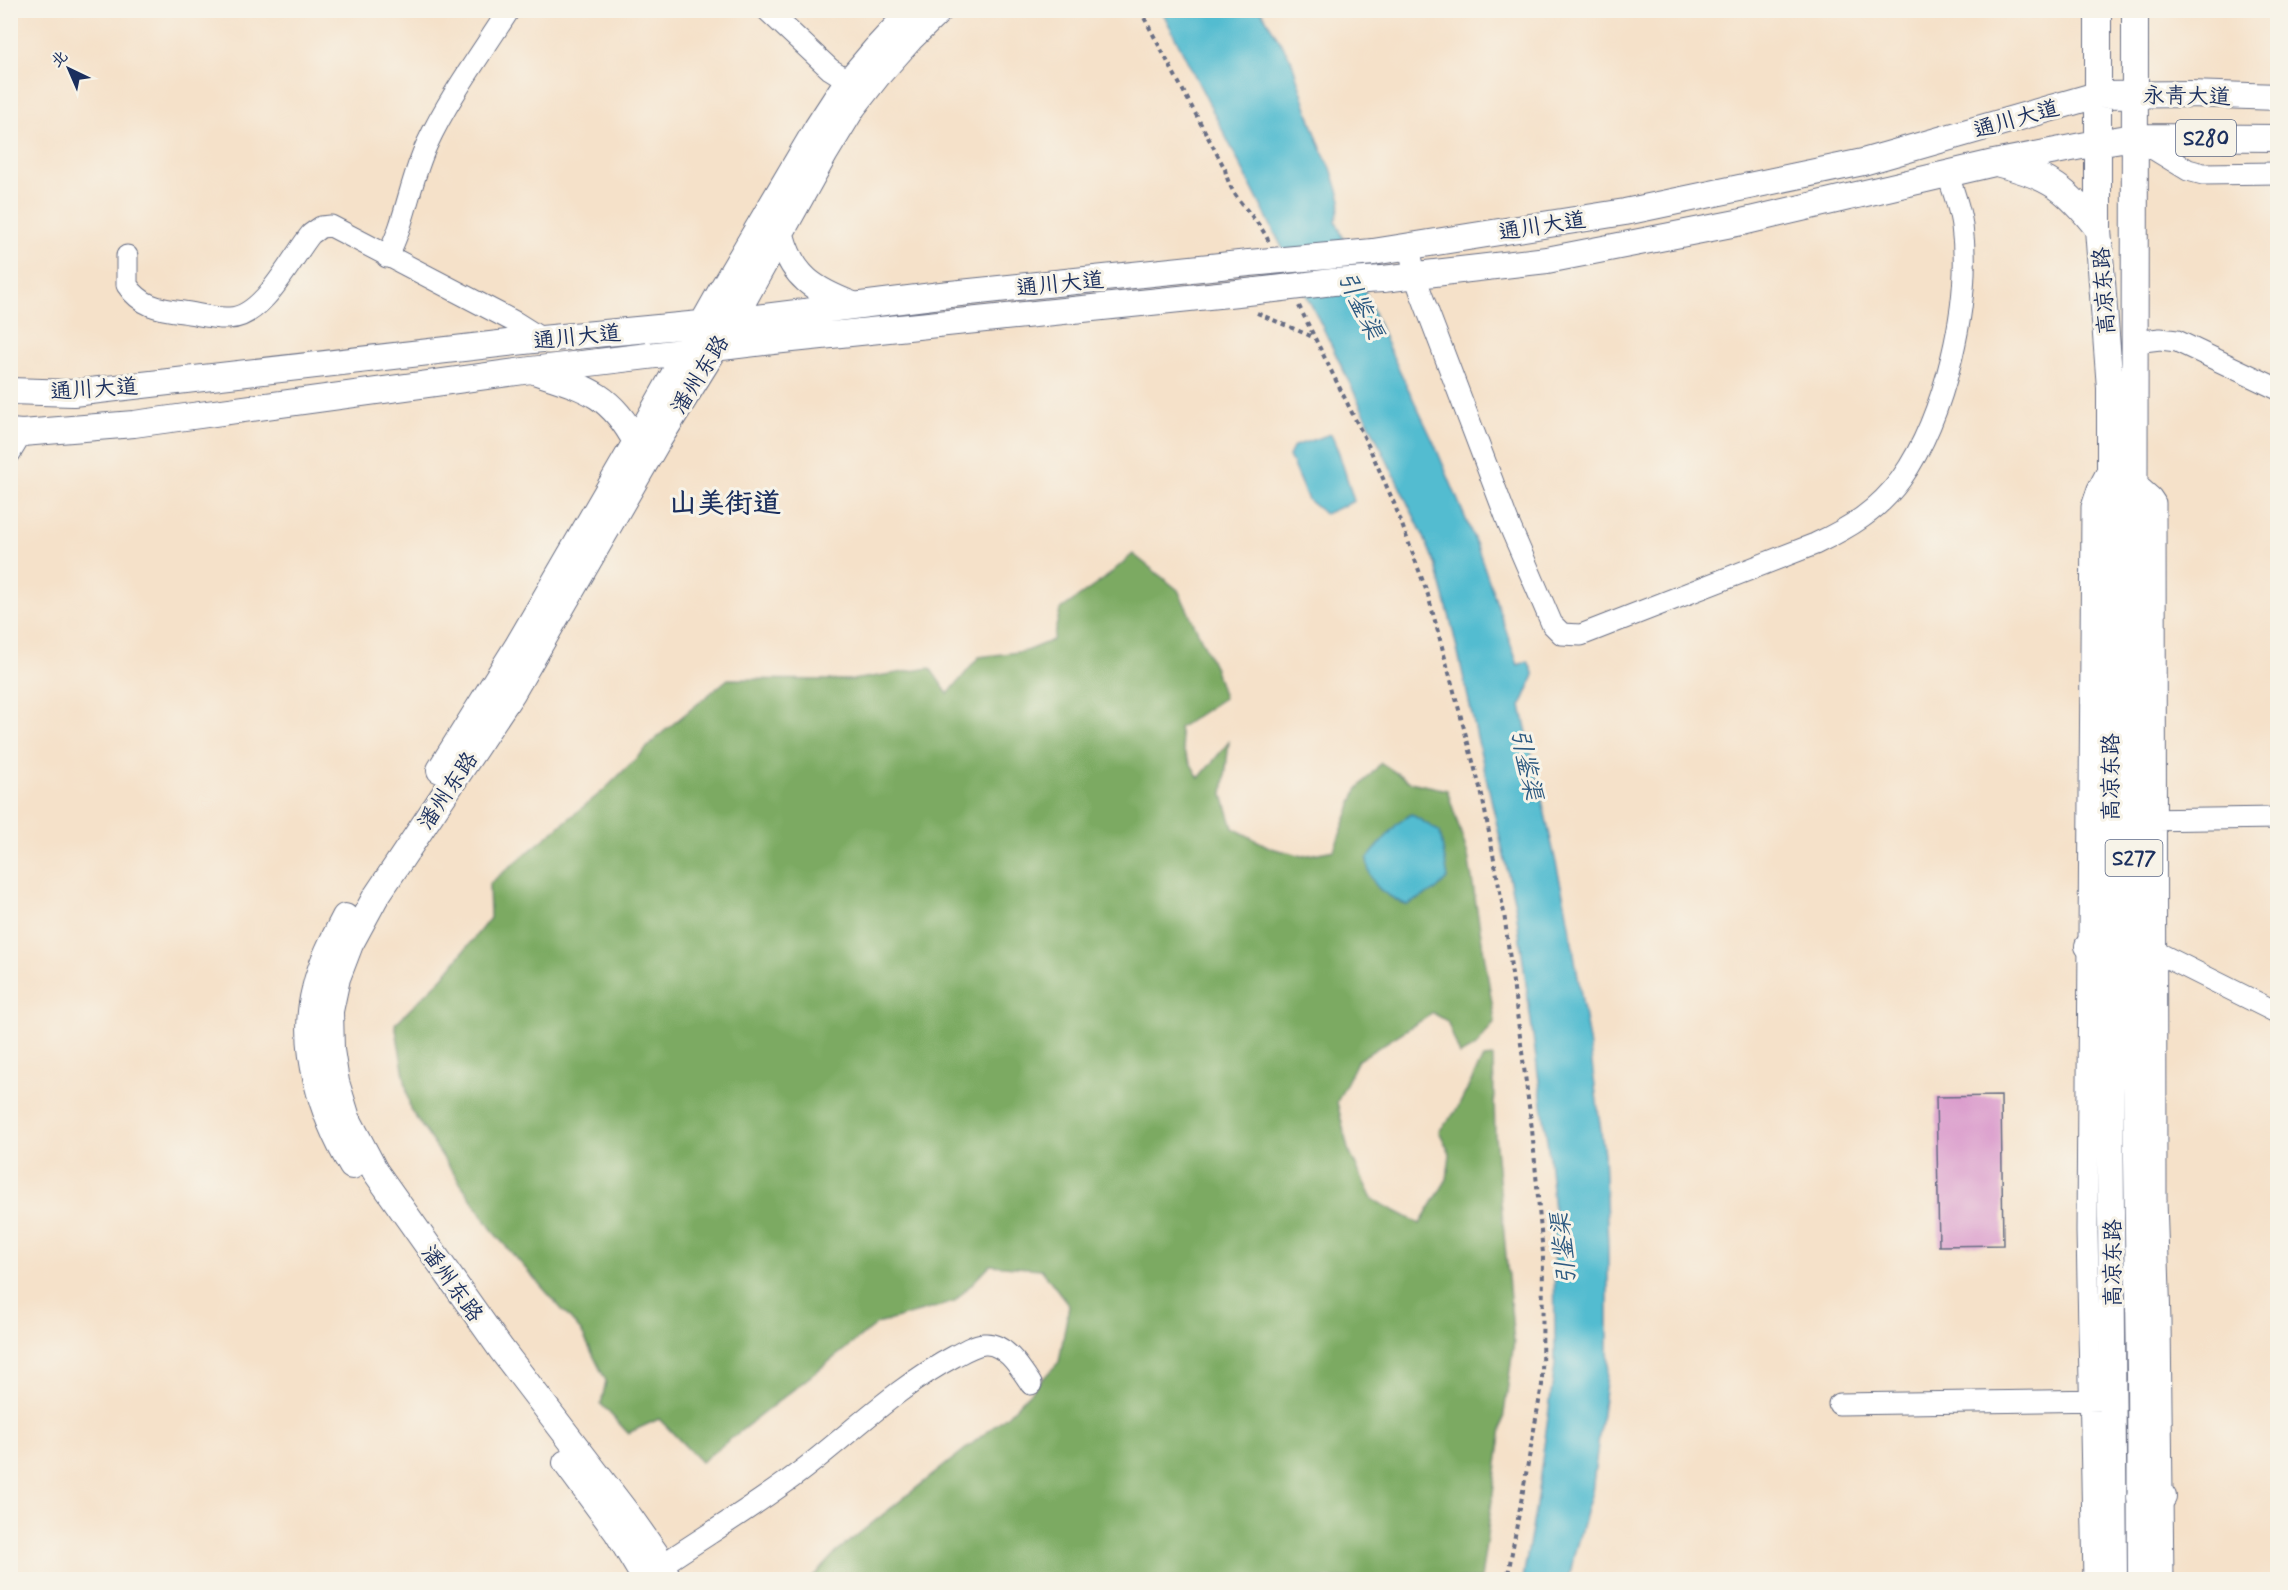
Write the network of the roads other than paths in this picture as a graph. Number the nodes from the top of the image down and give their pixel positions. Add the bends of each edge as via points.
1 (509, 10) edge
2 (767, 10) edge
3 (912, 10) edge
4 (940, 10) edge
5 (2098, 10) edge
6 (2134, 10) edge
7 (857, 86) junction
8 (2134, 95) junction
9 (2097, 96) junction
10 (2277, 97) edge
11 (2134, 137) junction
12 (2277, 138) edge
13 (2097, 143) junction
14 (1994, 163) junction
15 (2277, 172) edge
16 (1947, 173) junction
17 (2098, 229) junction
18 (781, 235) junction
19 (1409, 246) junction
20 (127, 256) dead end
21 (387, 257) junction
22 (1415, 276) junction
23 (856, 306) junction
24 (732, 321) junction
25 (702, 323) junction
26 (542, 339) junction
27 (2135, 342) junction
28 (477, 348) junction
29 (715, 348) junction
30 (687, 351) junction
31 (531, 370) junction
32 (483, 378) junction
33 (2122, 387) junction
34 (2277, 389) edge
35 (10, 391) edge
36 (14, 439) edge
37 (636, 442) junction
38 (2277, 818) edge
39 (2145, 820) junction
40 (2122, 946) junction
41 (2277, 1013) edge
42 (1031, 1384) dead end
43 (2101, 1400) junction
44 (1839, 1404) dead end
45 (2152, 1497) junction
46 (655, 1575) edge
47 (2094, 1580) edge
48 (2115, 1580) edge
49 (2141, 1580) edge
50 (2163, 1580) edge

1 - 21 street via 427,144
2 - 7 street via 830,69
3 - 7 main road, 潘州东路 via 874,50
4 - 7 main road, 潘州东路
5 - 9 main road, 高凉东路 / S277
6 - 8 main road, 高凉东路 / S277
7 - 18 main road, 潘州东路
7 - 25 main road, 潘州东路 via 780,189
8 - 9 main road, 永青大道 / S280
8 - 10 main road, 永青大道 / S280
8 - 11 main road, 高凉东路 / S277
9 - 13 main road, 高凉东路 / S277
9 - 19 main road, 通川大道 via 1863,162 1625,212
11 - 12 main road, 永青大道 / S280
11 - 13 main road, 永青大道 / S280
11 - 15 street via 2188,170 2204,174
11 - 27 main road, 高凉东路 / S277
13 - 14 main road, 通川大道
13 - 17 main road, 高凉东路 / S277
14 - 16 main road, 通川大道
14 - 17 main road via 2054,183
16 - 22 main road, 通川大道 via 1743,222 1547,260
16 - 22 street via 1964,244 1957,329 1945,384 1900,480 1850,528 1581,635 1562,634 1552,624 1508,522
17 - 33 main road, 高凉东路 / S277
18 - 23 main road via 790,260 808,283
18 - 24 main road, 潘州东路
19 - 22 street
19 - 23 main road, 通川大道, bridge
20 - 21 street via 127,285 141,302 159,309 230,319 249,311 263,299 307,239 321,227 331,226
21 - 26 street
22 - 29 main road, 通川大道, bridge via 1333,282 1255,301
23 - 24 main road, 通川大道
24 - 25 main road, 通川大道
24 - 29 main road, 潘州东路
25 - 26 main road, 通川大道
25 - 30 main road, 潘州东路
26 - 28 main road, 通川大道
27 - 33 main road, 高凉东路 / S277
27 - 34 street via 2177,341
28 - 32 main road
28 - 35 main road, 通川大道 via 73,393
29 - 30 main road, 通川大道
29 - 46 main road, 潘州东路 via 512,693 375,898 350,944 330,1011 336,1082 348,1118 375,1171 501,1349 631,1519
30 - 31 main road, 通川大道
30 - 37 main road, 潘州东路
31 - 32 main road, 通川大道
31 - 37 main road via 603,399 626,422
32 - 36 main road, 通川大道
33 - 39 main road, 高凉东路 / S277 via 2134,482
33 - 40 main road, 高凉东路 / S277 via 2109,468 2100,853
37 - 46 main road, 潘州东路 via 517,647 345,918 325,957 311,1016 312,1049 324,1105 334,1132 373,1199 617,1532
38 - 39 street
39 - 40 main road, 高凉东路 / S277
40 - 41 street
40 - 43 main road, 高凉东路 / S277
40 - 45 main road, 高凉东路 / S277 via 2147,1201
42 - 46 street via 1016,1363 993,1344 968,1349 932,1368 805,1469
43 - 44 street
43 - 47 street
43 - 48 main road, 高凉东路 / S277
45 - 49 main road, 高凉东路 / S277
45 - 50 street

